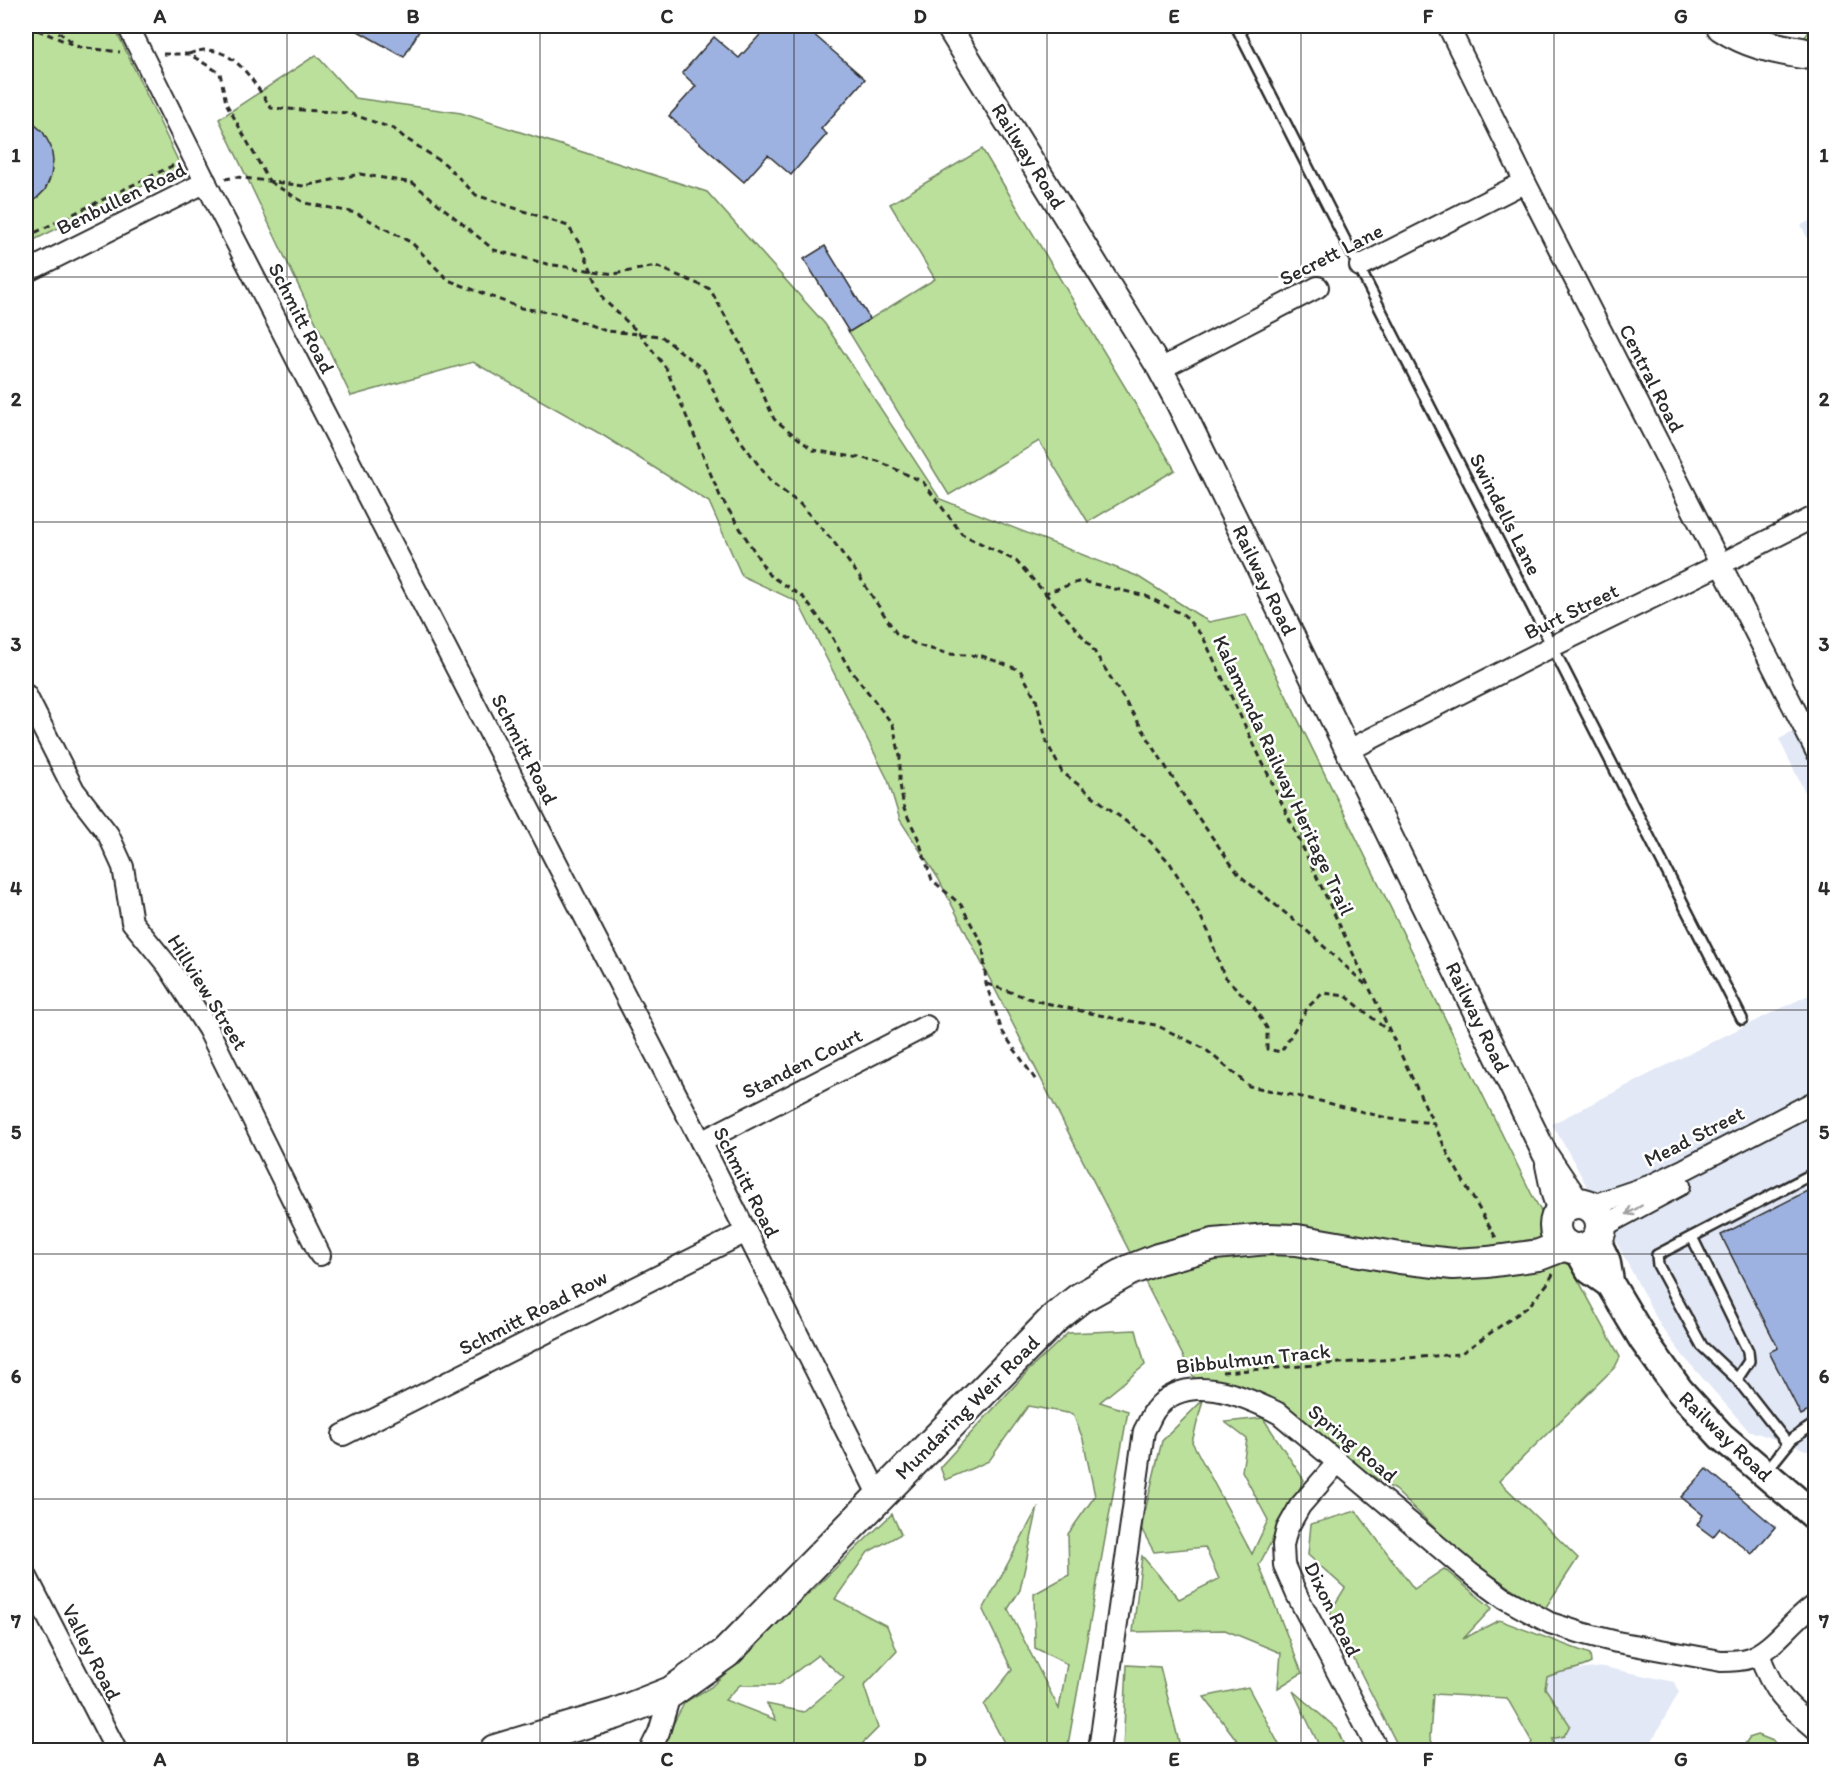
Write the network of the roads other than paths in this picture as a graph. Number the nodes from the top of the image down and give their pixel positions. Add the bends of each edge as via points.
1 (128, 26) edge
2 (948, 26) edge
3 (1236, 26) edge
4 (1448, 26) edge
5 (1722, 26) edge
6 (1755, 26) edge
7 (1809, 55) edge
8 (206, 182) junction
9 (1525, 182) junction
10 (1360, 266) junction
11 (26, 272) edge
12 (1318, 287) dead end
13 (1160, 369) junction
14 (1815, 516) edge
15 (1720, 564) junction
16 (1553, 646) junction
17 (26, 695) edge
18 (1349, 750) junction
19 (1815, 751) edge
20 (1743, 1019) dead end
21 (926, 1026) dead end
22 (1815, 1101) edge
23 (1815, 1114) edge
24 (701, 1142) junction
25 (1815, 1173) edge
26 (1576, 1230) junction
27 (746, 1232) junction
28 (1692, 1237) junction
29 (320, 1255) dead end
30 (1737, 1379) junction
31 (1815, 1423) edge
32 (343, 1435) dead end
33 (1788, 1444) junction
34 (1338, 1462) junction
35 (1764, 1474) junction
36 (879, 1496) junction
37 (1815, 1517) edge
38 (26, 1575) edge
39 (1815, 1603) edge
40 (1759, 1654) junction
41 (671, 1692) junction
42 (1815, 1729) edge
43 (116, 1750) edge
44 (495, 1750) edge
45 (650, 1750) edge
46 (1099, 1750) edge
47 (1378, 1750) edge

1 - 8 street, Schmitt Road
2 - 13 street, Railway Road
3 - 10 lane, Swindells Lane
4 - 9 street, Central Road
5 - 7 main road via 1767,47
6 - 7 main road
8 - 11 street, Benbullen Road
8 - 24 street, Schmitt Road
9 - 10 street, Secrett Lane
9 - 15 street, Central Road
10 - 16 lane, Swindells Lane
12 - 13 street, Secrett Lane
13 - 18 street, Railway Road
14 - 15 street, Burt Street
15 - 16 street, Burt Street
15 - 19 street, Central Road
16 - 18 street, Burt Street
16 - 20 lane, Swindells Lane
17 - 29 street, Hillview Street via 74,790 108,834 123,867 132,922 168,966 208,1029
18 - 26 street, Railway Road via 1545,1154 1554,1194
21 - 24 street, Standen Court
22 - 26 street, Mead Street via 1649,1186
23 -> 26 street, Mead Street
24 - 27 street, Schmitt Road
25 - 28 lane
26 - 35 main road, Railway Road via 1605,1262 1610,1284 1679,1390 1713,1429
26 - 36 main road, Mundaring Weir Road via 1539,1255 1470,1263 1427,1262 1297,1240 1267,1239 1214,1244 1158,1259 1106,1282 1055,1318
27 - 32 street, Schmitt Road Row
27 - 36 street, Schmitt Road
28 - 30 lane via 1748,1351 1749,1361
28 - 30 lane via 1656,1260 1697,1340
30 - 33 lane
31 - 33 lane
33 - 35 lane
34 - 40 street, Spring Road via 1470,1573 1504,1598 1550,1623 1617,1642 1721,1661
34 - 46 street, Spring Road via 1280,1413 1223,1391 1196,1389 1179,1393 1155,1410 1144,1431
34 - 47 street, Dixon Road via 1300,1506 1287,1529 1284,1565
35 - 37 main road, Railway Road
36 - 41 main road, Mundaring Weir Road via 726,1653
38 - 43 street, Valley Road
39 - 40 street, Spring Road
40 - 42 street via 1775,1691
41 - 44 main road, Mundaring Weir Road via 615,1714
41 - 45 street

